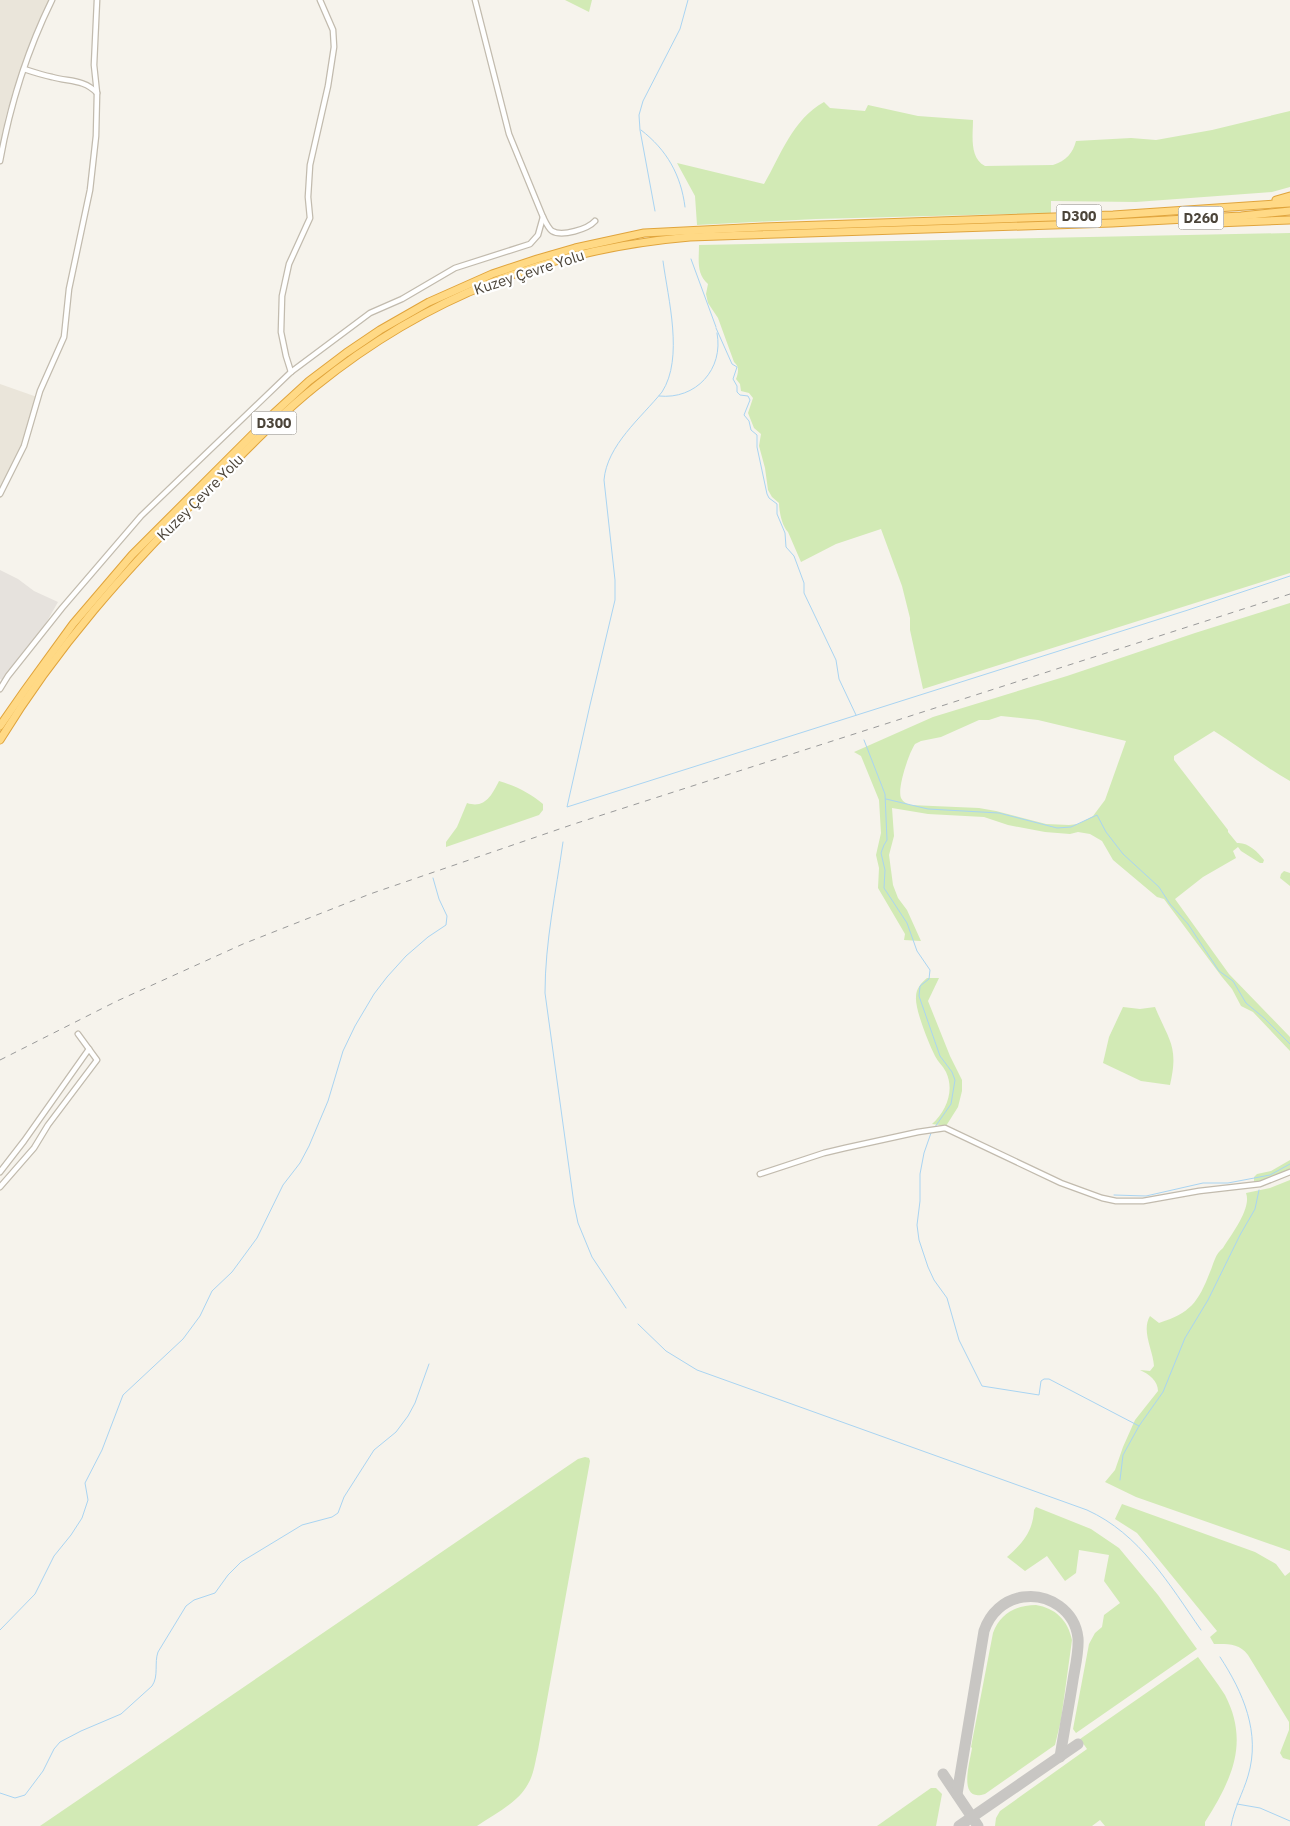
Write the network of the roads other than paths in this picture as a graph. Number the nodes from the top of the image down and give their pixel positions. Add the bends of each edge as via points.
1 (52, 0) edge
2 (97, 0) edge
3 (320, 0) edge
4 (475, 0) edge
5 (24, 69) junction
6 (97, 93) junction
7 (0, 161) edge
8 (1290, 196) edge
9 (1290, 203) edge
10 (1230, 208) junction
11 (1290, 211) edge
12 (543, 217) junction
13 (1290, 220) edge
14 (595, 221) dead end
15 (1112, 223) junction
16 (928, 225) junction
17 (644, 237) junction
18 (291, 372) junction
19 (0, 494) edge
20 (0, 689) edge
21 (0, 726) edge
22 (0, 740) edge
23 (78, 1034) dead end
24 (89, 1049) junction
25 (0, 1172) edge
26 (1290, 1172) edge
27 (760, 1174) dead end
28 (0, 1187) edge

1 - 5 street
2 - 6 street via 94,65
3 - 18 street via 333,30 334,47 326,99 310,165 310,218 289,264 282,296 281,332
4 - 12 street via 508,134
5 - 6 street via 81,82
5 - 7 street via 12,104
6 - 19 street via 90,190 64,337 37,399 24,446
8 - 10 highway, D300
9 - 10 highway, D260
10 - 16 highway, D300
11 - 15 highway, D260
12 - 14 street via 558,233 584,229
12 - 18 street via 538,235 530,244 455,268 402,299 370,313
13 - 15 highway, D300
15 - 16 highway, D300
16 - 17 highway, D300
17 - 21 highway, Kuzey Çevre Yolu / D300 via 556,254 484,277 404,315 309,381 132,556 68,631
17 - 22 highway, Kuzey Çevre Yolu / D300 via 538,266 472,290 408,321 349,359 279,418 137,560 57,657
18 - 20 street via 141,516 62,608
23 - 24 street
24 - 25 street
24 - 28 street via 97,1060 34,1148
26 - 27 street via 1254,1185 1143,1201 1116,1200 1061,1183 945,1128 838,1149

